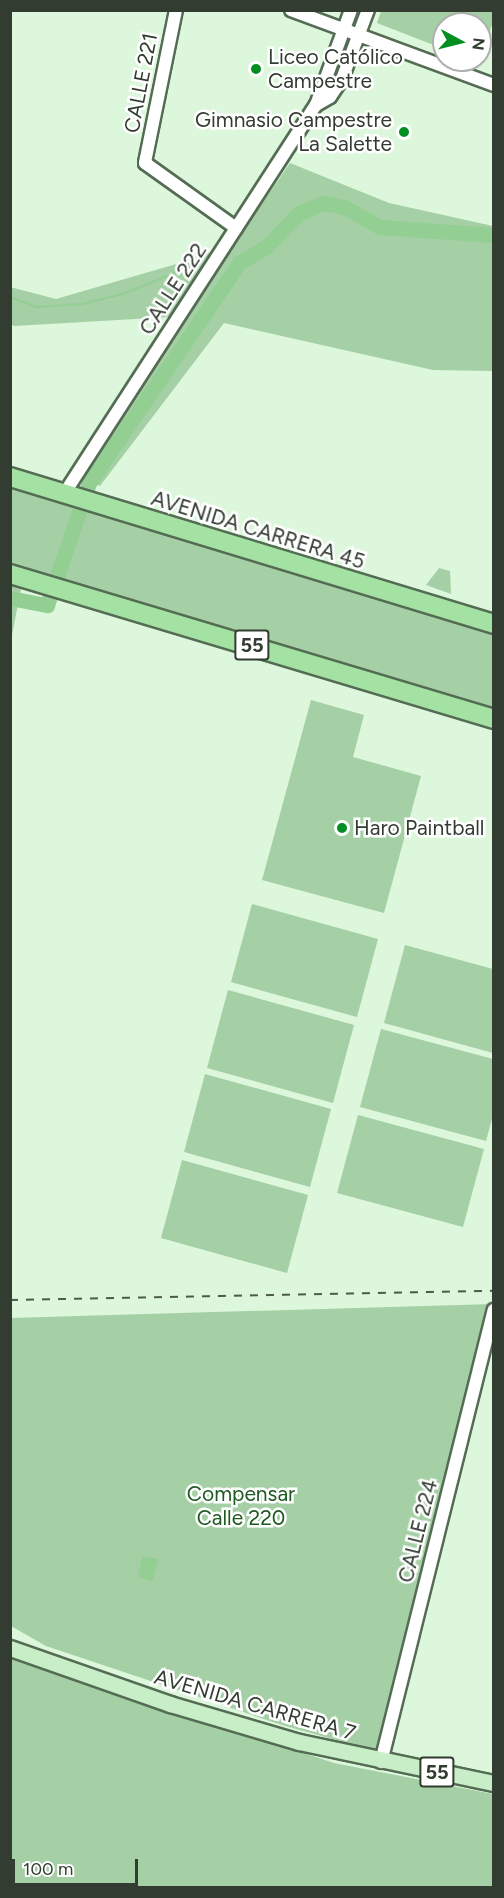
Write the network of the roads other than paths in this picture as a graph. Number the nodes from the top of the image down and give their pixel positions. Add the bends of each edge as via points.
1 (176, 10) edge
2 (291, 10) edge
3 (351, 10) edge
4 (368, 10) edge
5 (345, 29) junction
6 (359, 34) junction
7 (494, 85) edge
8 (316, 105) junction
9 (236, 228) junction
10 (10, 477) edge
11 (64, 494) junction
12 (10, 574) edge
13 (494, 624) edge
14 (494, 719) edge
15 (494, 1310) edge
16 (10, 1648) edge
17 (381, 1762) junction
18 (494, 1783) edge

1 - 9 street, CALLE 221 via 145,163
2 - 5 street
3 - 5 street, CALLE 222
4 - 6 street, CALLE 222
5 - 6 street
5 - 8 street, CALLE 222
6 - 7 street
6 - 8 street, CALLE 222 via 335,90
8 - 9 street, CALLE 222
9 - 11 street, CALLE 222
10 - 11 highway, AVENIDA CARRERA 45
11 - 13 highway, AVENIDA CARRERA 45
12 - 14 highway, 55
15 - 17 street, CALLE 224
16 - 17 main road, AVENIDA CARRERA 7 via 215,1718
17 - 18 main road, AVENIDA CARRERA 7 / 55

